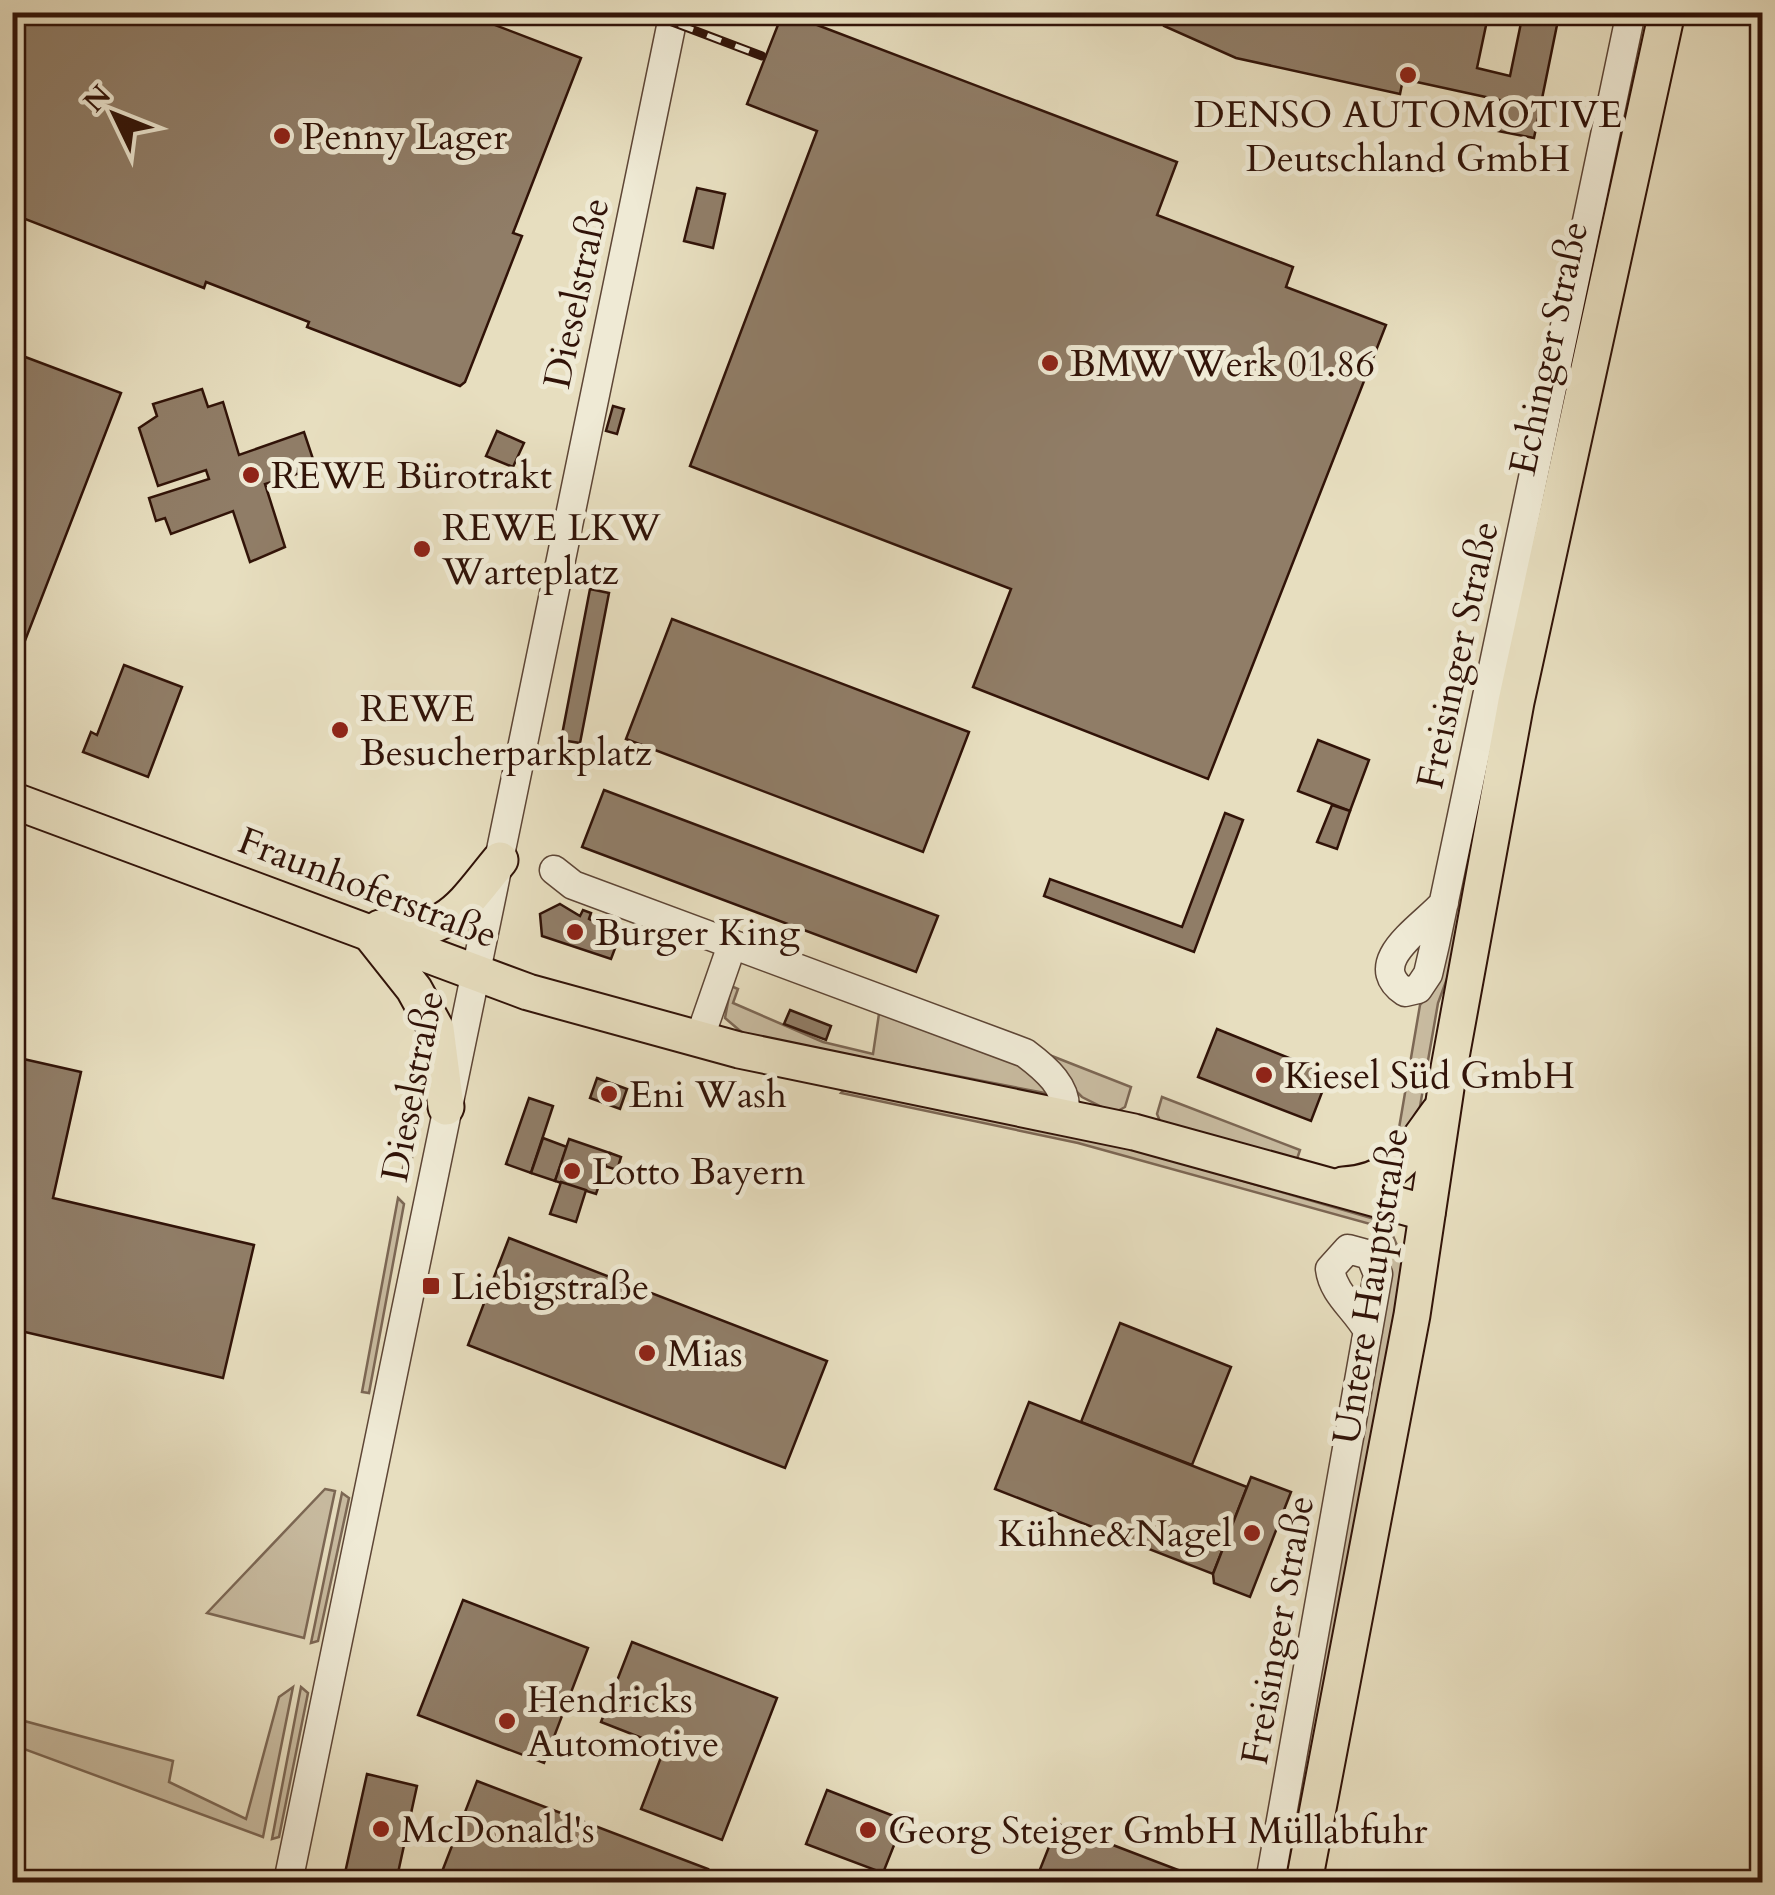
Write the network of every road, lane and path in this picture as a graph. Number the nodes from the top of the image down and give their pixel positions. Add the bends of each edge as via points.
1 (674, 12) edge
2 (1632, 12) edge
3 (1666, 12) edge
4 (1516, 702) joint
5 (12, 800) edge
6 (500, 860) junction
7 (554, 870) dead end
8 (1444, 903) dead end
9 (356, 929) junction
10 (732, 945) junction
11 (473, 974) junction
12 (698, 1040) junction
13 (1442, 1107) junction
14 (446, 1108) junction
15 (1064, 1115) junction
16 (1332, 1186) junction
17 (1427, 1213) junction
18 (1368, 1330) dead end
19 (288, 1882) edge
20 (1270, 1882) edge
21 (1304, 1882) edge

1 - 6 street, Dieselstraße
2 - 8 street, Freisinger Straße
3 - 4 main road, Echinger Straße
4 - 13 main road, Untere Hauptstraße
5 - 9 main road, Fraunhoferstraße
6 - 9 main road via 445,922 424,929
6 - 11 street, Dieselstraße
7 - 10 street via 573,884
9 - 11 main road, Fraunhoferstraße
9 - 14 main road via 414,989 436,1030
10 - 12 street
10 - 15 street via 1025,1053 1054,1079 1067,1103
11 - 12 main road, Fraunhoferstraße
11 - 14 street, Dieselstraße
12 - 15 main road, Fraunhoferstraße
13 - 16 main road via 1381,1178
13 - 17 main road, Untere Hauptstraße
14 - 19 street, Dieselstraße
15 - 16 main road, Fraunhoferstraße
16 - 17 main road, Fraunhoferstraße
17 - 21 main road, Untere Hauptstraße
18 - 20 street, Freisinger Straße

